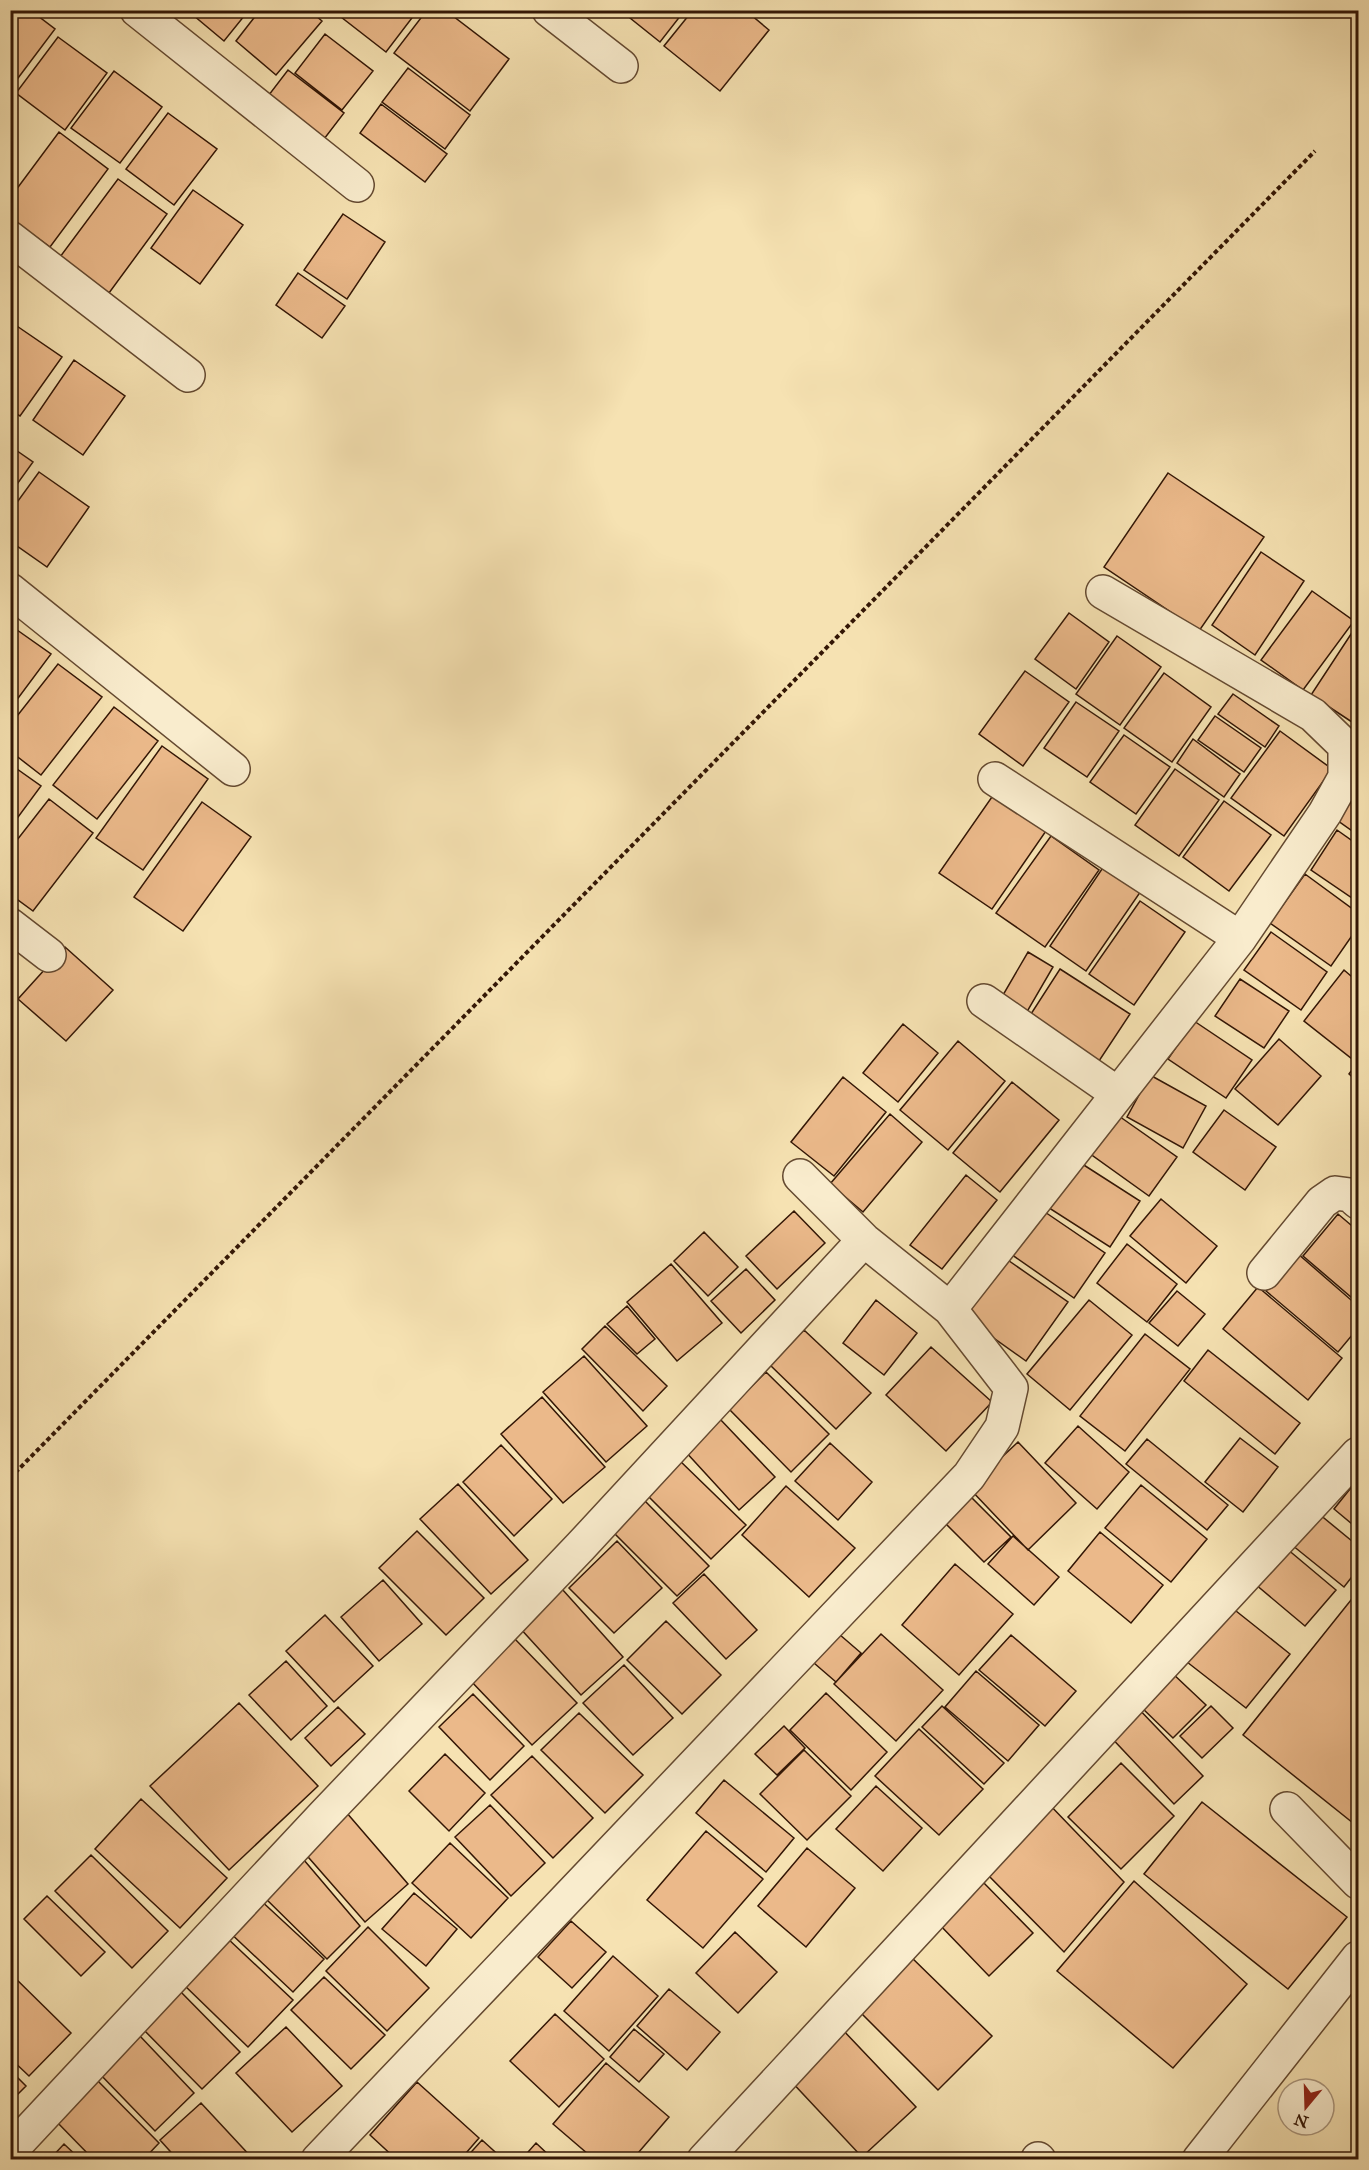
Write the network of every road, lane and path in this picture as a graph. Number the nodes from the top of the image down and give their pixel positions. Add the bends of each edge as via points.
1 (137, 10) edge
2 (549, 10) edge
3 (621, 66) dead end
4 (1315, 151) dead end
5 (357, 185) dead end
6 (10, 238) edge
7 (188, 375) dead end
8 (10, 590) edge
9 (1103, 592) dead end
10 (233, 769) dead end
11 (995, 779) dead end
12 (10, 925) edge
13 (1240, 938) junction
14 (49, 955) dead end
15 (984, 1001) dead end
16 (1118, 1094) junction
17 (800, 1176) dead end
18 (1359, 1202) edge
19 (864, 1240) junction
20 (1264, 1273) dead end
21 (950, 1309) junction
22 (1359, 1454) edge
23 (10, 1478) edge
24 (1287, 1809) dead end
25 (1359, 1882) edge
26 (1359, 1958) edge
27 (10, 2151) edge
28 (318, 2160) edge
29 (704, 2160) edge
30 (1199, 2160) edge

1 - 5 street
2 - 3 street
4 - 23 path
6 - 7 street
8 - 10 street
9 - 13 street via 1313,715 1345,746 1345,777
11 - 13 street
12 - 14 street
13 - 16 street
15 - 16 street
16 - 21 street
17 - 19 street
18 - 20 street via 1350,1195 1335,1193 1322,1202
19 - 21 street
19 - 27 street
21 - 28 street via 1011,1388 1002,1428 969,1476
22 - 29 street
24 - 25 street
26 - 30 street

